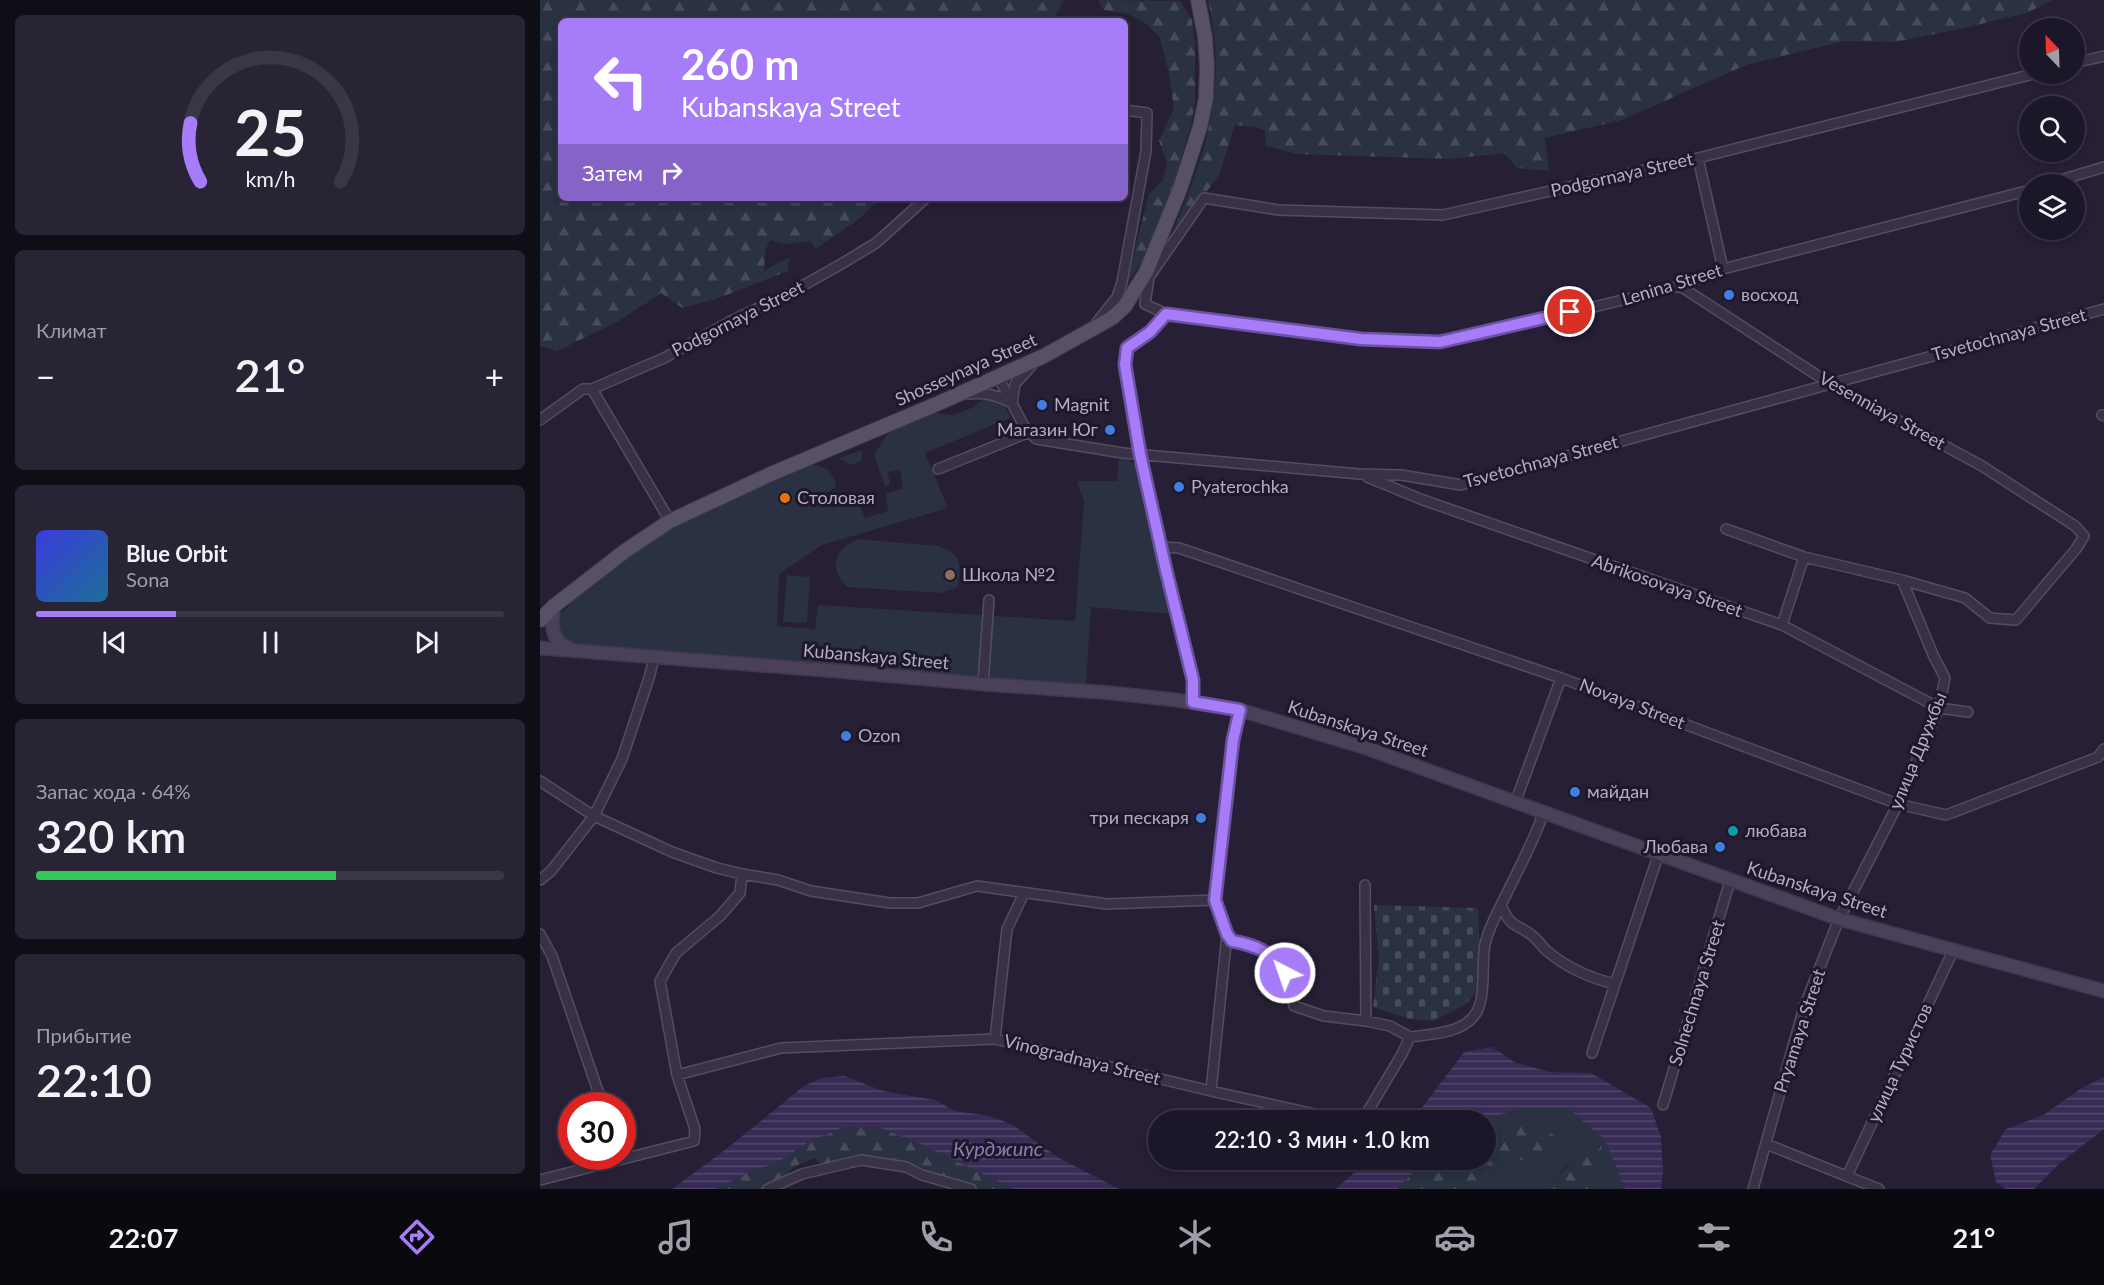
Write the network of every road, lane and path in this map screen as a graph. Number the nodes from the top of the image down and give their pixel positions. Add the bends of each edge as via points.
1 (1198, 0) edge
2 (2104, 56) edge
3 (2085, 60) edge
4 (2019, 78) edge
5 (1128, 110) edge
6 (1698, 158) junction
7 (2104, 167) edge
8 (2081, 174) edge
9 (2019, 193) edge
10 (923, 201) edge
11 (1724, 269) junction
12 (1680, 286) junction
13 (2104, 309) edge
14 (1166, 314) junction
15 (1091, 330) junction
16 (1044, 356) junction
17 (998, 377) junction
18 (1829, 383) junction
19 (592, 389) junction
20 (956, 395) junction
21 (1012, 404) junction
22 (540, 420) edge
23 (1030, 432) junction
24 (1140, 454) junction
25 (938, 470) dead end
26 (1359, 474) junction
27 (670, 521) junction
28 (1726, 529) dead end
29 (1161, 547) junction
30 (1804, 557) junction
31 (1902, 580) junction
32 (990, 600) dead end
33 (554, 606) junction
34 (540, 620) edge
35 (1782, 625) junction
36 (540, 638) edge
37 (540, 648) edge
38 (571, 650) junction
39 (654, 658) junction
40 (1561, 678) junction
41 (983, 684) junction
42 (1193, 702) junction
43 (1939, 708) junction
44 (1240, 710) junction
45 (1968, 712) dead end
46 (2104, 749) edge
47 (540, 782) edge
48 (1515, 803) junction
49 (1898, 804) junction
50 (1543, 814) junction
51 (594, 816) junction
52 (1659, 853) junction
53 (742, 874) junction
54 (540, 880) edge
55 (1730, 881) junction
56 (1365, 885) dead end
57 (1024, 893) junction
58 (1215, 900) junction
59 (1501, 905) junction
60 (1839, 919) junction
61 (540, 934) edge
62 (1227, 934) junction
63 (1953, 951) junction
64 (1615, 984) junction
65 (2104, 991) edge
66 (1366, 1021) junction
67 (1410, 1036) junction
68 (995, 1039) junction
69 (1592, 1053) dead end
70 (677, 1075) junction
71 (1211, 1091) junction
72 (598, 1092) edge
73 (1663, 1105) dead end
74 (1298, 1110) edge
75 (1369, 1110) edge
76 (1766, 1144) junction
77 (636, 1154) edge
78 (573, 1170) edge
79 (1847, 1176) junction
80 (540, 1179) edge
81 (768, 1189) edge
82 (970, 1189) edge
83 (1753, 1189) edge
84 (1879, 1189) edge

1 - 15 main road, Shosseynaya Street via 1208,66 1206,98 1180,189 1146,272 1125,306
2 - 3 street
4 - 6 street, Podgornaya Street
5 - 15 street via 1147,113 1146,151 1118,297
6 - 11 street
6 - 14 street, Podgornaya Street via 1443,214 1279,210 1204,198 1149,277 1144,304
7 - 8 street
9 - 11 street, Lenina Street
10 - 19 street, Podgornaya Street via 876,243 843,263 664,358
11 - 12 street, Lenina Street
12 - 14 street, Lenina Street via 1440,342 1361,339
12 - 18 street, Vesenniaya Street
13 - 18 street, Tsvetochnaya Street
14 - 24 street via 1150,332 1127,348 1125,365
15 - 16 main road, Shosseynaya Street
16 - 17 main road, Shosseynaya Street
16 - 21 street via 1015,384
17 - 20 main road, Shosseynaya Street
17 - 21 street
18 - 26 street, Tsvetochnaya Street via 1461,485 1401,475
18 - 31 street, Vesenniaya Street via 1982,466 2074,526 2084,537 2016,621 1990,618 1965,598
19 - 22 street, Podgornaya Street via 583,388
19 - 27 street
20 - 21 street via 984,393
20 - 27 main road, Shosseynaya Street
21 - 23 street
23 - 24 street, Tsvetochnaya Street via 1036,439
23 - 25 street
24 - 26 street, Tsvetochnaya Street
24 - 29 street
26 - 35 street, Abrikosovaya Street via 1467,516
27 - 33 main road, Shosseynaya Street
28 - 30 street
29 - 40 street, Novaya Street via 1179,548
29 - 42 street via 1193,680
30 - 31 street
30 - 35 street
31 - 43 street, улица Дружбы via 1945,678
32 - 41 street
33 - 34 main road, Shosseynaya Street
33 - 38 main road via 553,634
35 - 43 street, Abrikosovaya Street
36 - 38 main road
37 - 38 main road
38 - 39 main road, Kubanskaya Street
39 - 41 main road, Kubanskaya Street
39 - 51 street via 622,759
40 - 48 street
40 - 49 street, Novaya Street
41 - 42 main road, Kubanskaya Street
42 - 44 main road, Kubanskaya Street
43 - 45 street, Abrikosovaya Street
43 - 49 street, улица Дружбы
44 - 48 main road, Kubanskaya Street via 1363,747
44 - 58 street via 1233,740
46 - 49 street, Novaya Street via 2098,757 1946,815
47 - 51 street
48 - 50 main road, Kubanskaya Street
49 - 60 street, улица Дружбы
50 - 52 main road, Kubanskaya Street
50 - 59 street
51 - 53 street via 672,852
51 - 54 street
52 - 55 main road, Kubanskaya Street
52 - 64 street
53 - 57 street via 811,891 891,903 918,903 977,886
53 - 70 street via 740,893 720,916 676,952 660,981
55 - 60 main road, Kubanskaya Street
55 - 73 street, Solnechnaya Street
56 - 66 street
57 - 58 street via 1107,904
57 - 68 street via 1007,929
58 - 62 street
59 - 64 street via 1511,923 1533,936 1546,950 1592,978
59 - 67 street via 1484,947 1480,1001 1474,1016 1443,1033
60 - 63 main road, Kubanskaya Street
60 - 76 street, Pryamaya Street via 1804,1007
61 - 72 street via 552,956
62 - 66 street via 1232,941 1265,951 1279,963 1291,984 1294,1006 1324,1016
62 - 71 street
63 - 65 main road, Kubanskaya Street
63 - 79 street, улица Туристов
64 - 69 street
66 - 67 street via 1390,1026
67 - 75 street, Vinogradnaya Street
68 - 70 street, Vinogradnaya Street via 781,1048
68 - 71 street, Vinogradnaya Street
70 - 77 street via 695,1129 694,1141
71 - 74 street, Vinogradnaya Street
76 - 79 street
76 - 83 street, Pryamaya Street
78 - 80 street
79 - 84 street
81 - 82 street via 802,1174 861,1160 906,1167 922,1176

